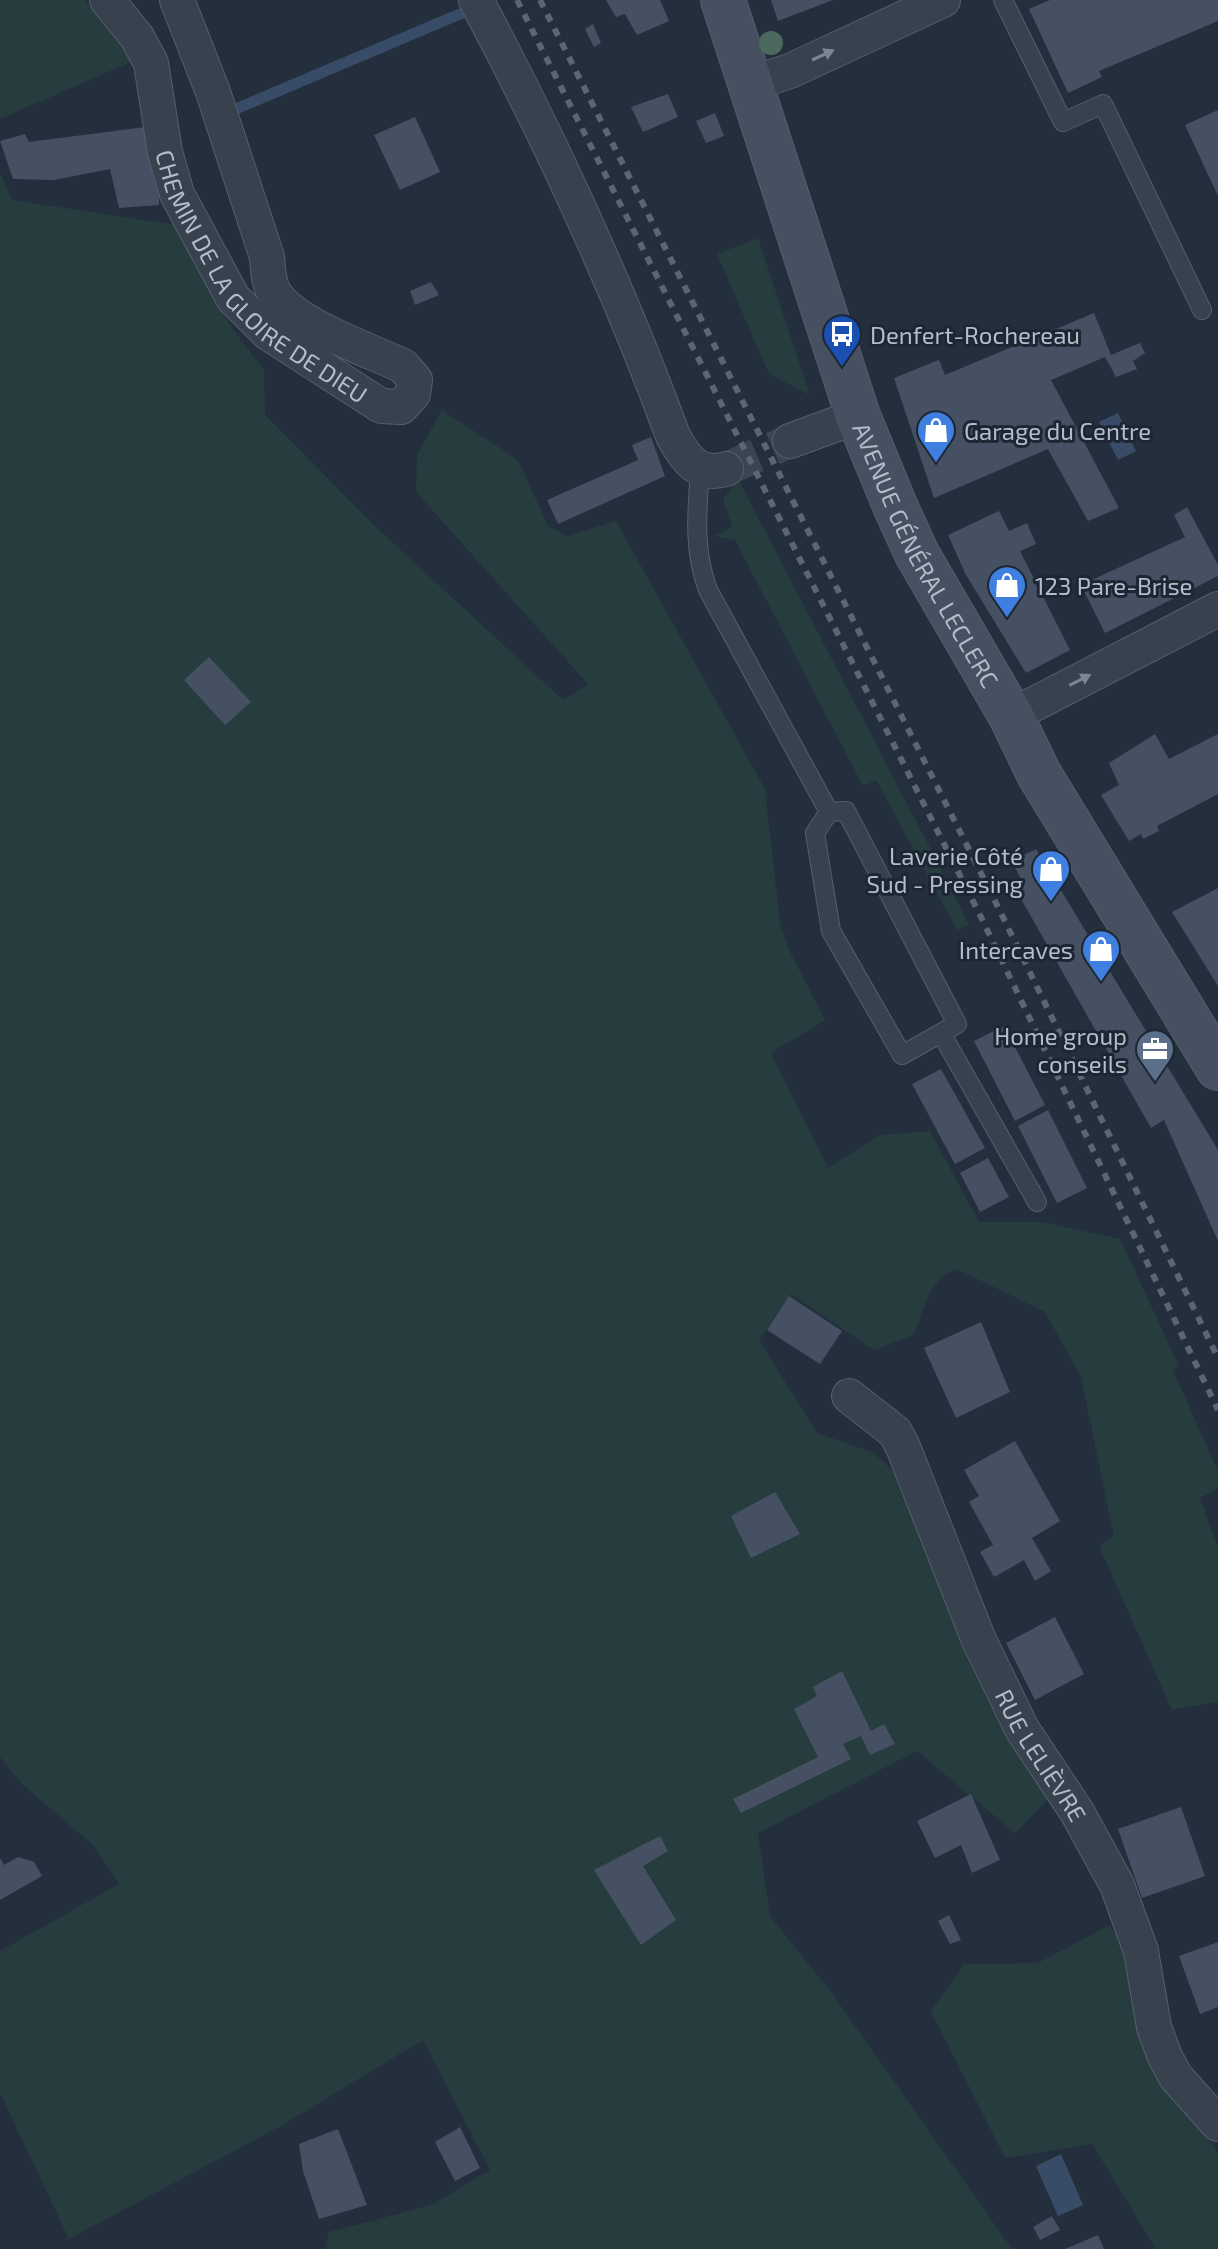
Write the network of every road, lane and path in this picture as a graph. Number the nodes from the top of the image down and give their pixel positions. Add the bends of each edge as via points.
1 (107, 0) edge
2 (177, 0) edge
3 (476, 0) edge
4 (723, 0) edge
5 (943, 0) edge
6 (1003, 0) edge
7 (750, 84) junction
8 (1202, 310) dead end
9 (858, 416) junction
10 (790, 441) tunnel mouth
11 (713, 470) joint
12 (1218, 609) edge
13 (1011, 716) junction
14 (829, 812) junction
15 (941, 1033) junction
16 (1218, 1068) edge
17 (1037, 1202) dead end
18 (849, 1396) dead end
19 (1218, 2124) edge

1 - 2 street, CHEMIN DE LA GLOIRE DE DIEU via 151,63 177,194 233,298 268,333 381,406 401,407 413,394 415,380 403,366 300,317 275,294 213,92
3 - 11 street via 592,238 683,456
4 - 7 main road, AVENUE GÉNÉRAL LECLERC
7 -> 5 street via 790,71
6 - 8 lane via 1063,122 1103,104
7 - 9 main road, AVENUE GÉNÉRAL LECLERC
9 - 10 street
9 - 13 main road, AVENUE GÉNÉRAL LECLERC via 917,554
11 - 14 lane via 696,538 699,566
13 -> 12 street
13 - 16 main road, AVENUE GÉNÉRAL LECLERC via 1039,774
14 - 15 lane via 846,811 957,1024
14 - 15 lane via 815,833 831,931 902,1055
15 - 17 lane
18 - 19 street, RUE LELIÈVRE via 895,1432 903,1447 978,1638 1022,1729 1117,1885 1141,1951 1154,2027 1165,2057

